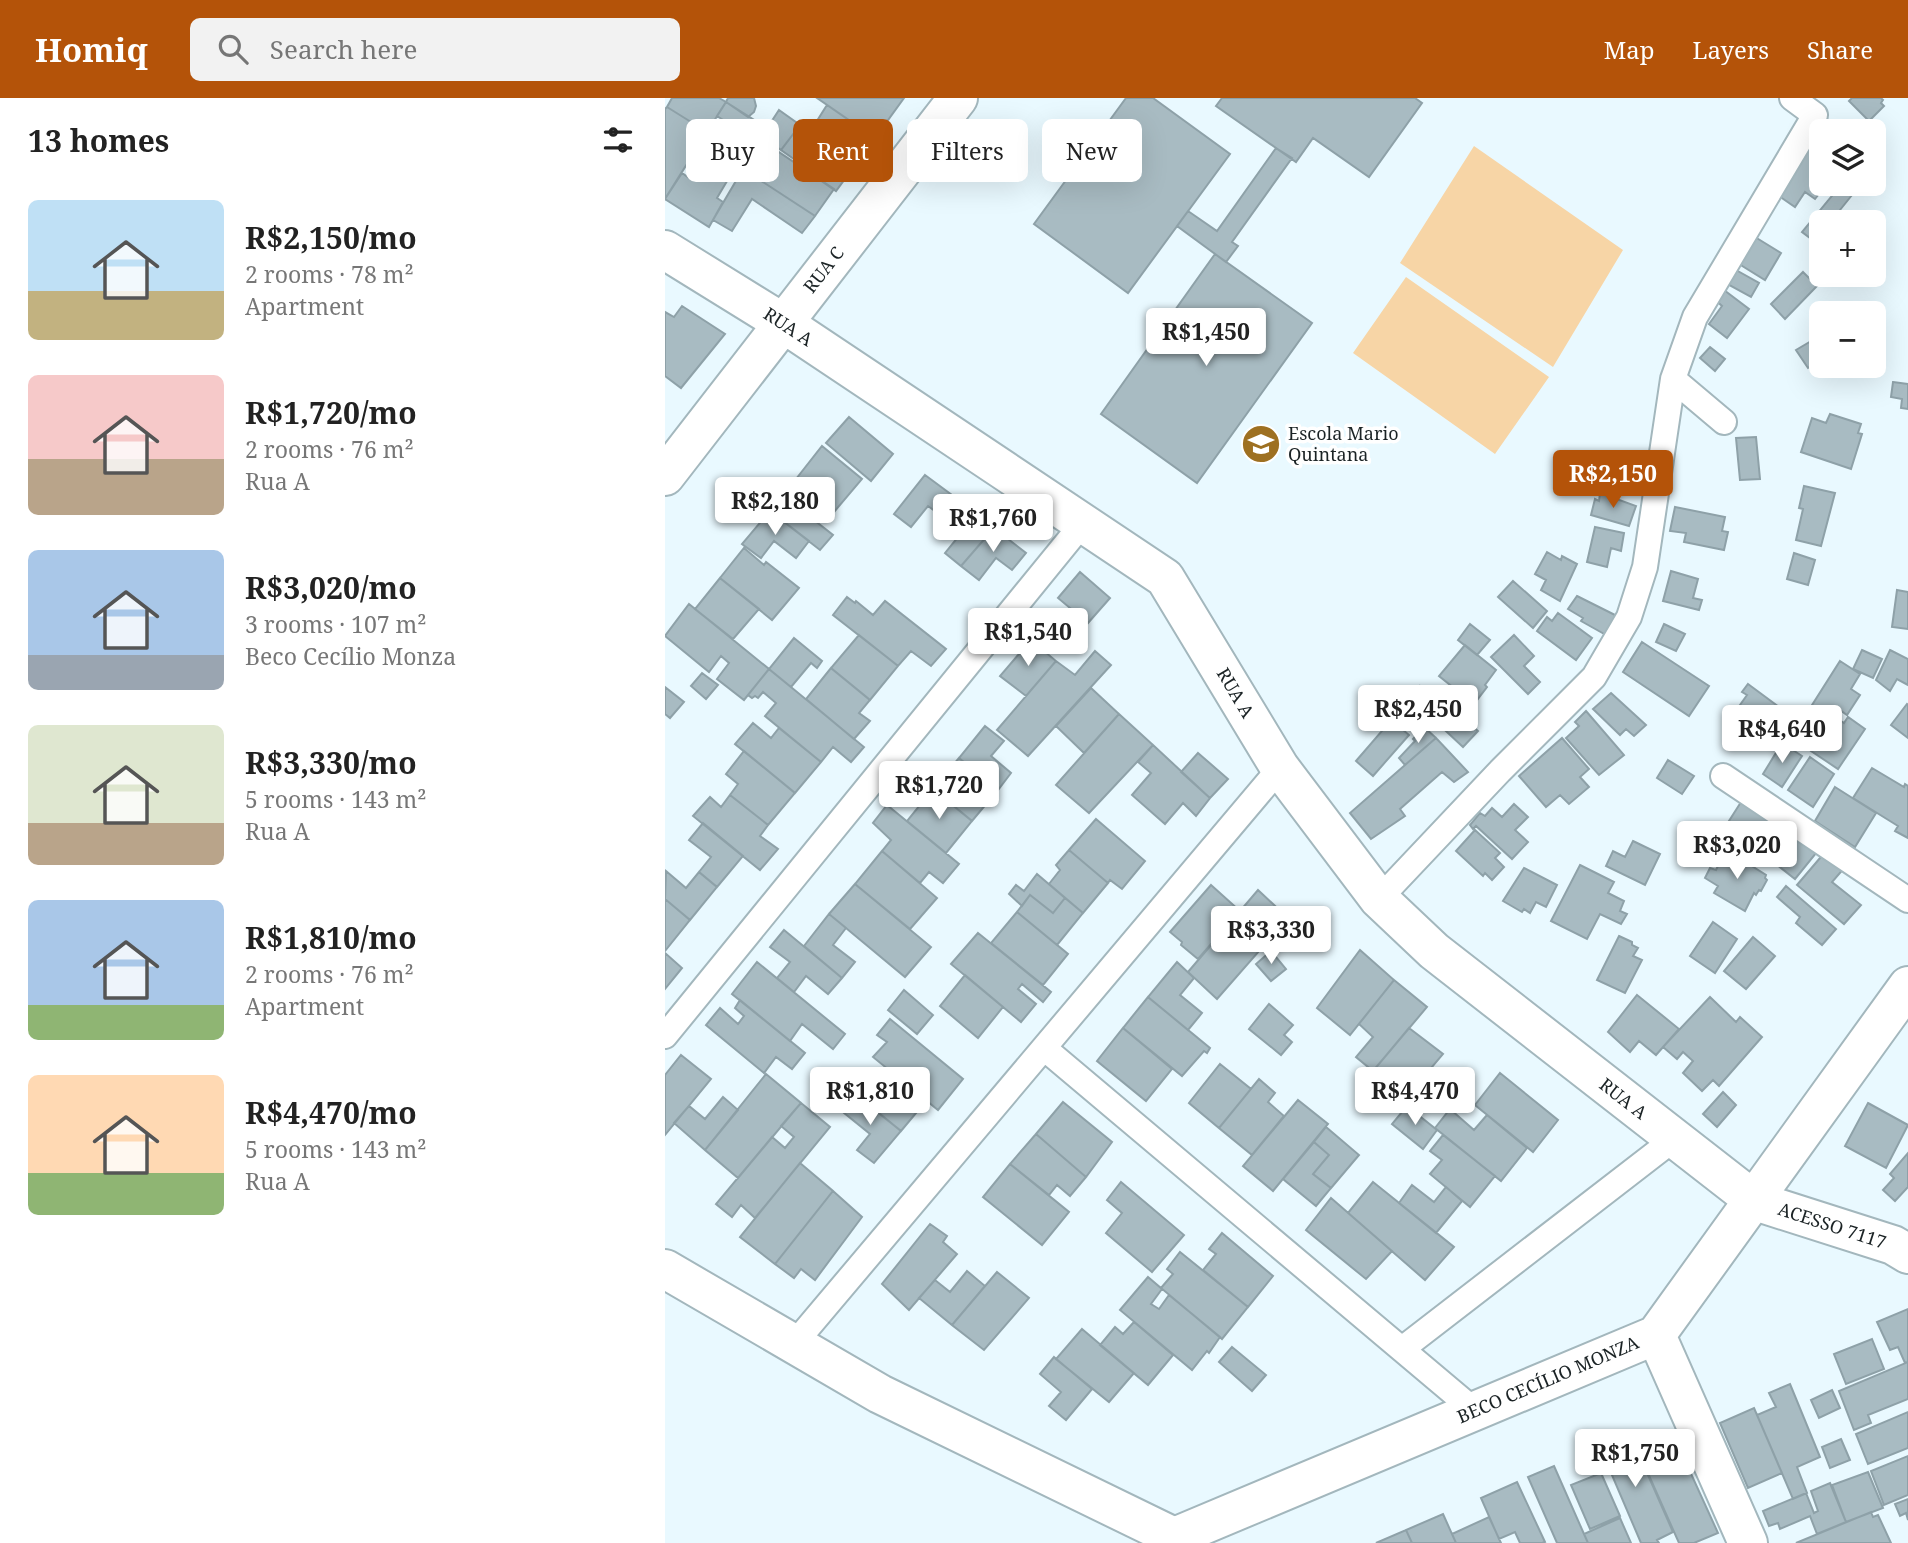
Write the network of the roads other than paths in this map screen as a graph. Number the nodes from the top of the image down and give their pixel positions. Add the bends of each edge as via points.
1 (958, 98) edge
2 (1792, 98) edge
3 (665, 250) edge
4 (783, 323) junction
5 (1672, 379) junction
6 (1724, 422) dead end
7 (665, 476) edge
8 (1083, 523) junction
9 (1280, 768) junction
10 (1723, 776) dead end
11 (1379, 899) junction
12 (1908, 900) edge
13 (1908, 986) edge
14 (665, 1036) edge
15 (1044, 1048) junction
16 (1674, 1139) junction
17 (1755, 1201) junction
18 (1908, 1254) edge
19 (665, 1269) edge
20 (1656, 1335) junction
21 (794, 1344) junction
22 (1402, 1349) junction
23 (1475, 1411) junction
24 (1170, 1541) edge
25 (1748, 1543) edge

1 - 4 street, RUA C
2 - 5 lane via 1815,115 1695,317
3 - 4 street, RUA A
4 - 7 street, RUA C
4 - 8 street, RUA A
5 - 6 lane
5 - 11 lane via 1645,567 1629,617 1594,677
8 - 9 street, RUA A via 1165,578
8 - 14 lane
9 - 11 street, RUA A
9 - 15 lane
10 - 12 lane
11 - 16 street, RUA A via 1434,951
13 - 17 street, BECO CECÍLIO MONZA
15 - 21 lane
15 - 22 lane
16 - 17 street, RUA A
16 - 22 lane
17 - 18 street, ACESSO 7117 via 1893,1245
17 - 20 street, BECO CECÍLIO MONZA
19 - 21 street
20 - 23 street, BECO CECÍLIO MONZA
20 - 25 street
21 - 24 street via 880,1394
22 - 23 lane
23 - 24 street, BECO CECÍLIO MONZA

